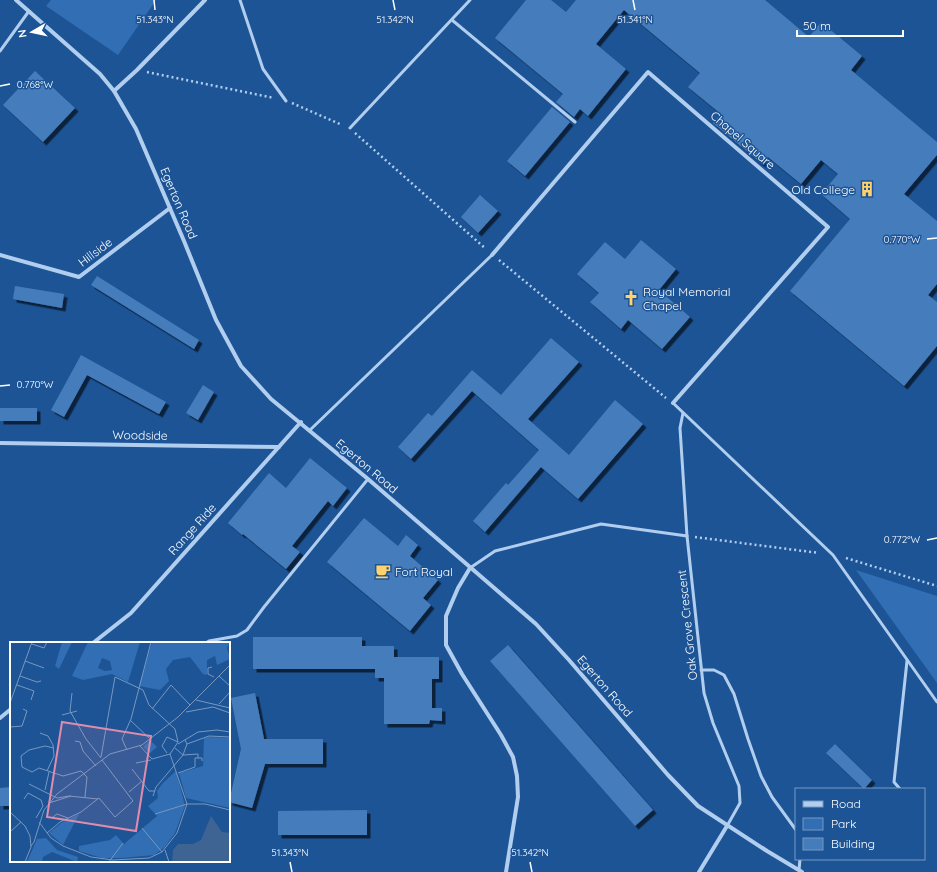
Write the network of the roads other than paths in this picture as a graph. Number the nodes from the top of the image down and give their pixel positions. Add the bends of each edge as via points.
1 (16, 0) edge
2 (205, 0) edge
3 (240, 0) edge
4 (470, 0) edge
5 (29, 11) junction
6 (452, 20) junction
7 (0, 51) edge
8 (114, 91) junction
9 (286, 101) road end
10 (575, 122) dead end
11 (350, 128) road end
12 (170, 208) junction
13 (0, 255) edge
14 (492, 255) joint
15 (673, 403) joint
16 (683, 413) junction
17 (300, 422) junction
18 (310, 430) junction
19 (0, 443) edge
20 (279, 447) junction
21 (368, 479) junction
22 (687, 536) junction
23 (470, 568) junction
24 (94, 642) edge
25 (208, 642) edge
26 (908, 661) junction
27 (701, 670) junction
28 (937, 702) edge
29 (10, 710) edge
30 (0, 718) edge
31 (899, 788) edge
32 (727, 826) junction
33 (795, 829) edge
34 (800, 860) edge
35 (801, 871) edge
36 (506, 872) edge
37 (699, 872) edge

1 - 5 street, Egerton Road
2 - 8 street
3 - 9 lane via 263,69
4 - 6 lane
5 - 7 lane
5 - 8 street, Egerton Road via 100,74
6 - 10 lane
6 - 11 lane
8 - 12 street, Egerton Road via 136,129
12 - 13 street, Hillside via 79,277
12 - 17 street, Egerton Road via 216,320 241,366 272,399
14 - 15 street, Chapel Square via 648,72 828,226
14 - 18 lane
15 - 16 lane
16 - 22 lane, Oak Grove Crescent via 680,428
16 - 26 lane via 833,555
17 - 18 street, Egerton Road
17 - 20 street, Range Ride
18 - 21 street, Egerton Road
19 - 20 street, Woodside
20 - 24 street, Range Ride via 131,612
21 - 23 street, Egerton Road
21 - 25 lane via 247,630 237,636
22 - 23 lane via 601,524 495,551
22 - 27 lane, Oak Grove Crescent
23 - 32 street, Egerton Road via 536,624 668,775 698,806
23 - 36 street via 446,616 446,645 513,757 518,797
26 - 28 lane
26 - 31 lane via 894,782
27 - 32 lane, Oak Grove Crescent via 704,693 713,723 739,786 740,803
27 - 33 lane via 714,670 724,675 734,694 762,776 772,797
29 - 30 street
32 - 35 street, Egerton Road
32 - 37 street
34 - 35 lane

